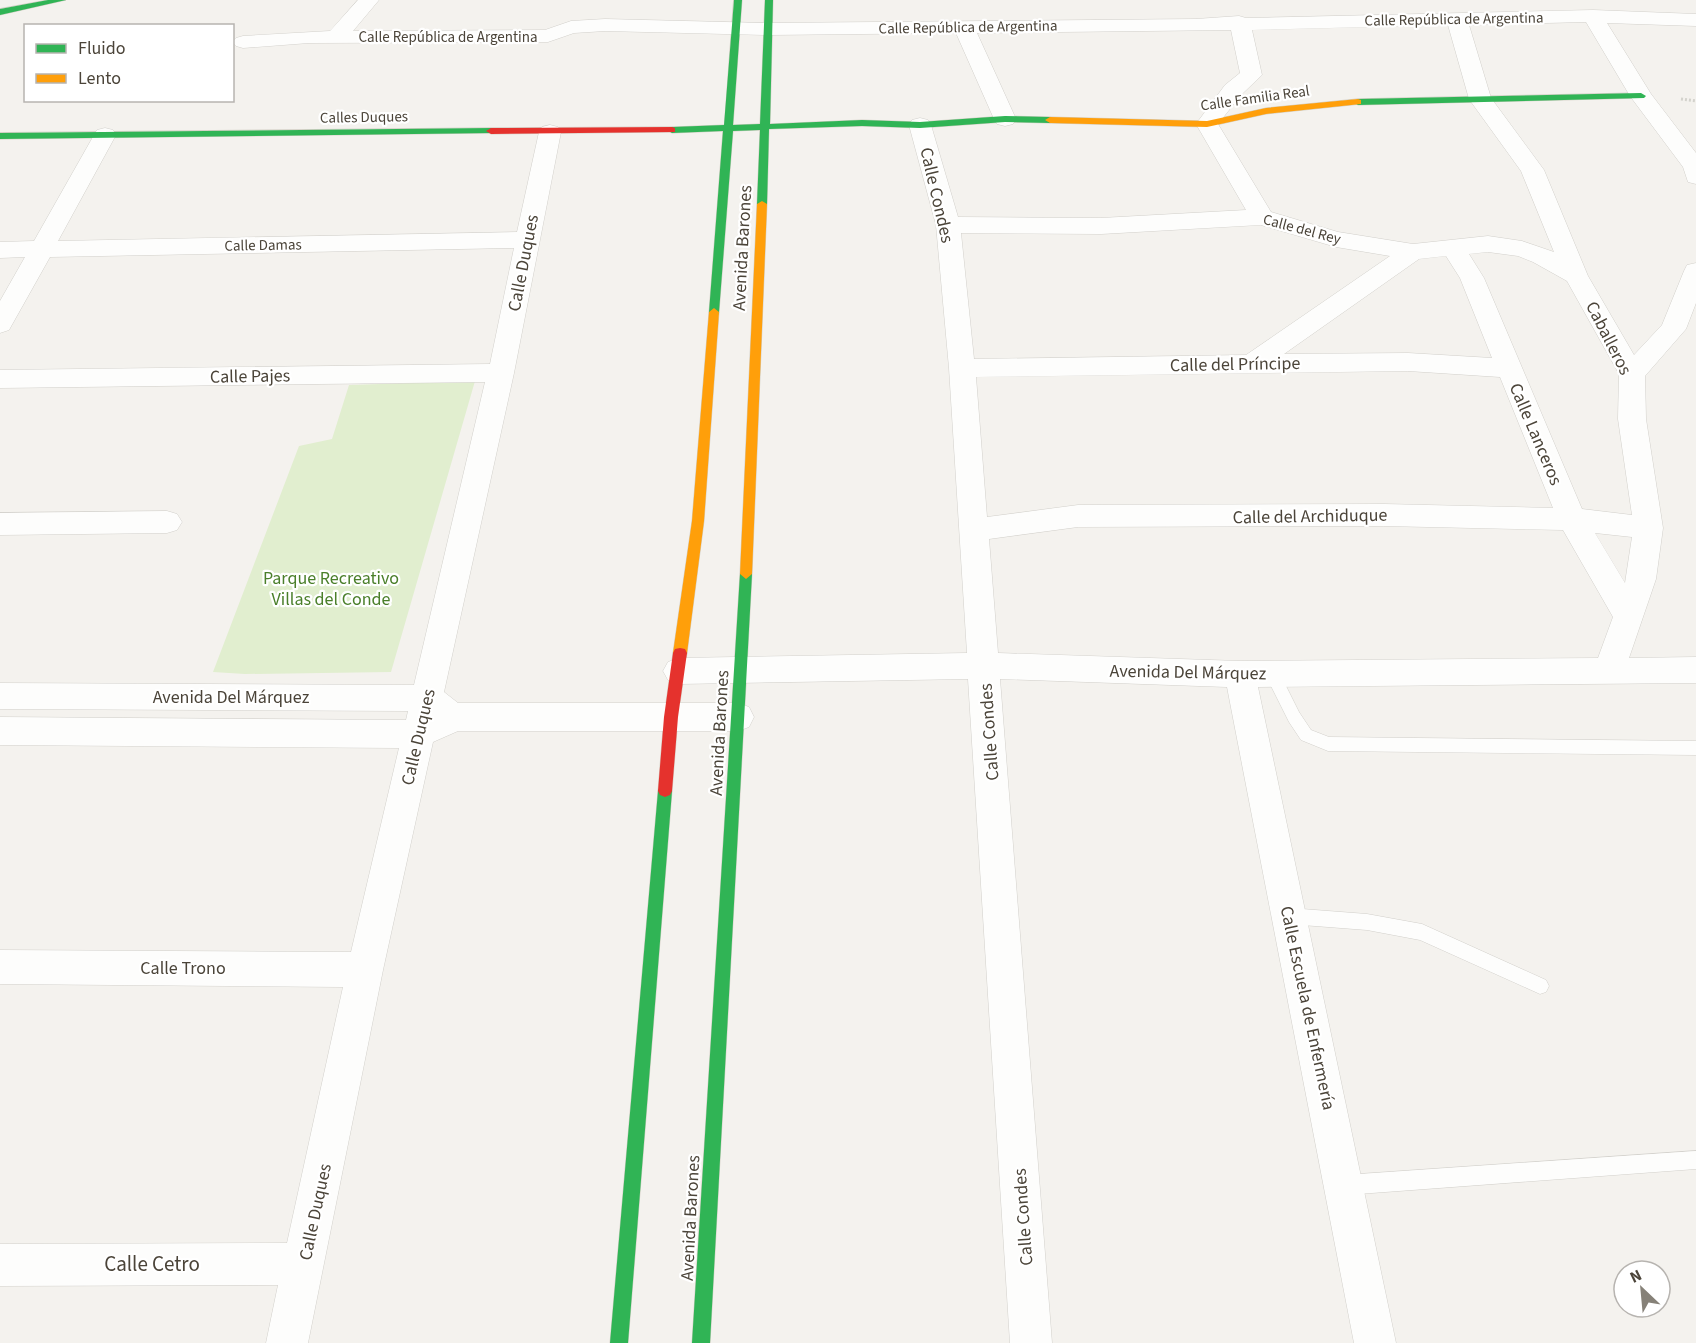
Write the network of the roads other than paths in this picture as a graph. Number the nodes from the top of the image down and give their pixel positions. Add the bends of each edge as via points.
1 (62, 0) edge
2 (369, 0) edge
3 (738, 0) edge
4 (769, 0) edge
5 (1366, 0) edge
6 (1532, 0) edge
7 (1686, 0) edge
8 (1180, 4) dead end
9 (1696, 8) edge
10 (0, 12) edge
11 (1593, 16) junction
12 (1553, 17) junction
13 (1457, 19) junction
14 (1386, 20) junction
15 (1696, 20) edge
16 (1239, 22) junction
17 (1196, 25) junction
18 (964, 27) junction
19 (737, 29) junction
20 (768, 29) junction
21 (336, 37) junction
22 (243, 42) dead end
23 (1641, 96) junction
24 (1480, 99) junction
25 (1005, 119) junction
26 (920, 124) junction
27 (1207, 124) junction
28 (766, 125) junction
29 (729, 129) junction
30 (550, 132) junction
31 (105, 135) junction
32 (0, 136) edge
33 (1696, 177) edge
34 (1262, 216) junction
35 (1551, 218) junction
36 (948, 225) junction
37 (526, 240) junction
38 (1488, 244) junction
39 (1453, 247) junction
40 (40, 249) junction
41 (0, 250) edge
42 (1413, 252) junction
43 (1696, 271) edge
44 (1576, 276) junction
45 (0, 324) edge
46 (1253, 363) junction
47 (962, 368) junction
48 (1508, 368) junction
49 (501, 373) junction
50 (1632, 374) junction
51 (0, 379) edge
52 (1572, 519) junction
53 (167, 522) dead end
54 (0, 524) edge
55 (1648, 528) junction
56 (972, 530) junction
57 (1628, 616) junction
58 (985, 666) junction
59 (679, 670) junction
60 (1609, 670) junction
61 (1696, 670) edge
62 (741, 671) junction
63 (1257, 674) junction
64 (0, 696) edge
65 (428, 698) junction
66 (455, 717) junction
67 (671, 717) junction
68 (738, 717) junction
69 (0, 731) edge
70 (418, 734) junction
71 (1696, 748) edge
72 (1289, 916) junction
73 (0, 967) edge
74 (365, 970) junction
75 (1540, 986) dead end
76 (1696, 1160) edge
77 (1345, 1185) junction
78 (304, 1264) junction
79 (0, 1265) edge
80 (287, 1343) edge
81 (619, 1343) edge
82 (701, 1343) edge
83 (1031, 1343) edge
84 (1375, 1343) edge

1 - 10 main road
2 - 21 street
3 - 19 main road, Avenida Barones
4 - 20 main road, Avenida Barones
5 - 14 street
6 - 12 street
7 - 9 street
8 - 17 street
11 - 12 street, Calle República de Argentina
11 - 15 street, Calle República de Argentina
11 - 23 street
12 - 13 street, Calle República de Argentina
13 - 14 street, Calle República de Argentina
13 - 24 street
14 - 16 street, Calle República de Argentina
16 - 17 street, Calle República de Argentina
16 - 27 street via 1251,75 1233,90
17 - 18 street, Calle República de Argentina
18 - 20 street, Calle República de Argentina
18 - 25 street
19 - 20 street, Calle República de Argentina
19 - 21 street, Calle República de Argentina via 605,25 572,18 548,36
19 - 29 main road, Avenida Barones
20 - 28 main road, Avenida Barones
21 - 22 street, Calle República de Argentina
23 - 24 main road, Calle Familia Real
23 - 33 street via 1694,166
24 - 27 main road, Calle Familia Real via 1368,101 1266,111
24 - 35 street, Caballeros via 1532,170
25 - 26 main road, Calle Familia Real
25 - 27 main road, Calle Familia Real
26 - 28 main road, Calle Familia Real
26 - 36 street, Calle Condes
27 - 34 street
28 - 29 main road, Calle Familia Real
28 - 62 main road, Avenida Barones
29 - 30 main road, Calles Duques
29 - 59 main road, Avenida Barones via 698,521
30 - 31 main road, Calles Duques
30 - 37 street, Calle Duques
31 - 32 main road, Calles Duques
31 - 40 street
34 - 36 street, Calle del Rey via 1101,226
34 - 42 street, Calle del Rey via 1336,239
35 - 38 street
35 - 44 street, Caballeros
36 - 47 street, Calle Condes
37 - 40 street, Calle Damas
37 - 49 street, Calle Duques
38 - 39 street, Calle del Rey
38 - 44 street, Calle del Rey via 1542,256
39 - 42 street, Calle del Rey
39 - 48 street, Calle Lanceros via 1472,278
40 - 41 street, Calle Damas
40 - 45 street
42 - 46 street
43 - 50 street via 1673,329
44 - 50 street, Caballeros
46 - 47 street, Calle del Príncipe
46 - 48 street, Calle del Príncipe via 1408,362
47 - 56 street, Calle Condes
48 - 52 street, Calle Lanceros
49 - 51 street, Calle Pajes
49 - 65 street, Calle Duques
50 - 55 street, Caballeros via 1632,419
52 - 55 street, Calle del Archiduque
52 - 56 street, Calle del Archiduque via 1078,516
52 - 57 street, Calle Lanceros
53 - 54 street
55 - 57 street, Caballeros via 1641,579
56 - 58 street, Calle Condes
57 - 60 street, Caballeros
58 - 62 street, Avenida Del Márquez
58 - 63 street, Avenida Del Márquez
58 - 83 street, Calle Condes
59 - 62 street, Avenida Del Márquez
59 - 67 main road, Avenida Barones
60 - 61 street, Avenida Del Márquez
60 - 63 street, Avenida Del Márquez
62 - 68 main road, Avenida Barones
63 - 71 lane via 1306,735 1328,744
63 - 72 street, Calle Escuela de Enfermería
64 - 65 street, Avenida Del Márquez
65 - 66 street
65 - 70 street, Calle Duques
66 - 67 street, Avenida Del Márquez
66 - 70 street, Avenida Del Márquez
67 - 68 street, Avenida Del Márquez
67 - 81 main road, Avenida Barones
68 - 82 main road, Avenida Barones
69 - 70 street, Avenida Del Márquez
70 - 74 street, Calle Duques
72 - 75 lane via 1367,922 1422,932
72 - 77 street, Calle Escuela de Enfermería
73 - 74 street, Calle Trono
74 - 78 street, Calle Duques
76 - 77 lane
77 - 84 street, Calle Escuela de Enfermería
78 - 79 street, Calle Cetro
78 - 80 street, Calle Duques

